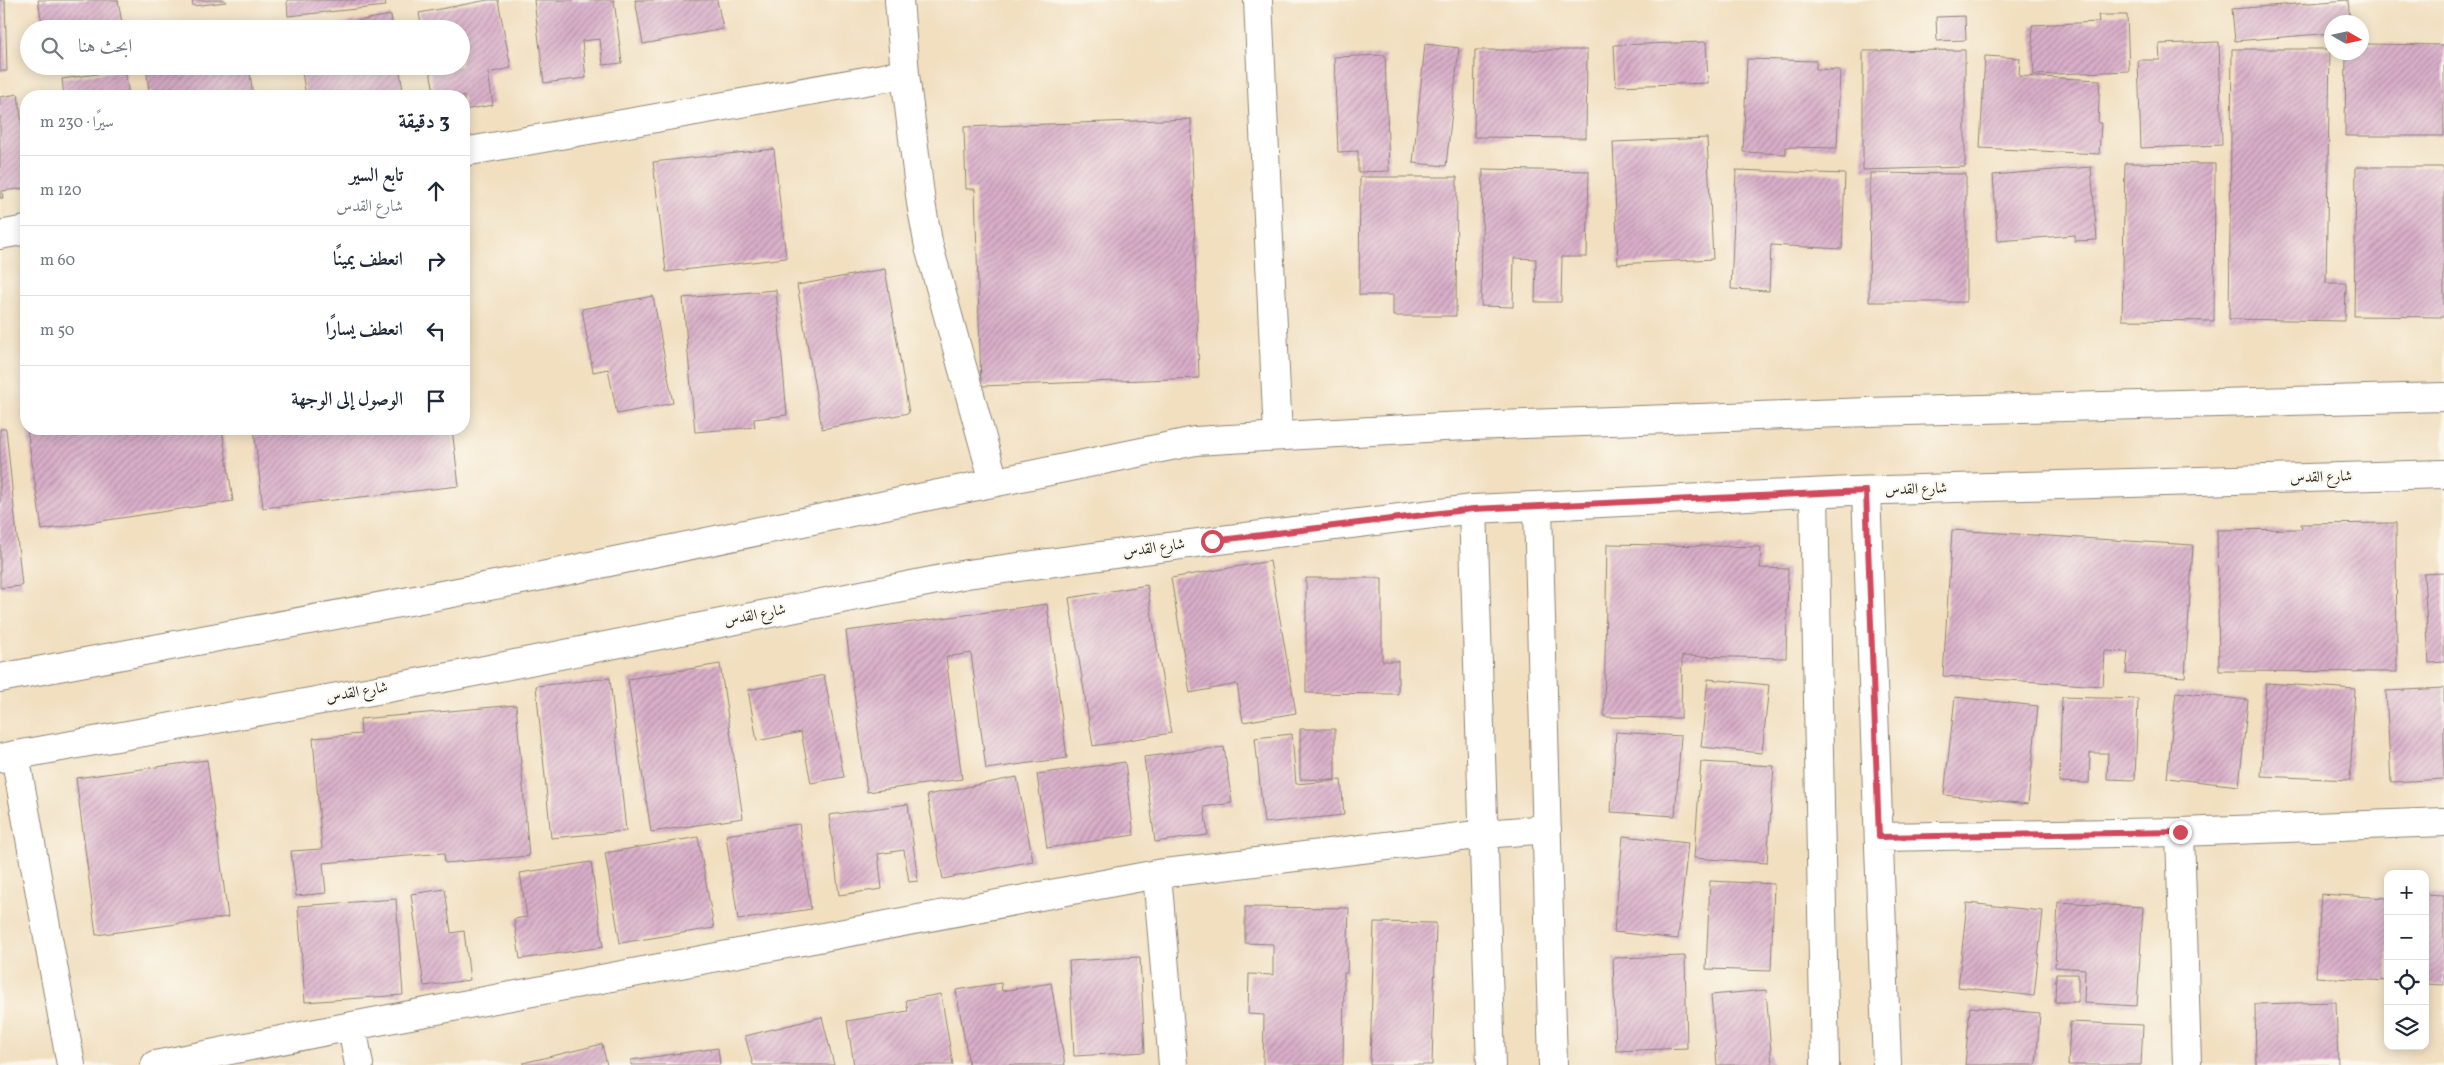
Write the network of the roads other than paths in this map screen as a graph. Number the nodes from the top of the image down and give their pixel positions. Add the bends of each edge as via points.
1 (899, 0) edge
2 (1258, 0) edge
3 (905, 74) junction
4 (470, 151) edge
5 (20, 231) edge
6 (0, 235) edge
7 (2444, 397) edge
8 (1278, 436) junction
9 (2444, 474) edge
10 (994, 482) junction
11 (1866, 491) junction
12 (1814, 494) junction
13 (1538, 508) junction
14 (1473, 509) junction
15 (0, 678) edge
16 (7, 757) edge
17 (2444, 822) edge
18 (1546, 829) junction
19 (2180, 832) junction
20 (1485, 834) junction
21 (1879, 837) junction
22 (1157, 874) junction
23 (352, 1026) junction
24 (71, 1065) edge
25 (155, 1065) edge
26 (359, 1065) edge
27 (1173, 1065) edge
28 (1491, 1065) edge
29 (1553, 1065) edge
30 (1825, 1065) edge
31 (1887, 1065) edge
32 (2187, 1065) edge

1 - 3 street
2 - 8 street
3 - 4 street
3 - 10 street via 929,247
5 - 6 street
7 - 8 street via 1750,416
8 - 10 street via 1195,441
9 - 11 street, شارع القدس
10 - 15 street via 532,578
11 - 12 street, شارع القدس
11 - 21 street
12 - 13 street, شارع القدس
12 - 30 street
13 - 14 street, شارع القدس
13 - 18 street
14 - 16 street, شارع القدس via 967,574 449,677
14 - 20 street
16 - 24 street
17 - 19 street
18 - 20 street
18 - 29 street
19 - 21 street
19 - 32 street
20 - 22 street
20 - 28 street
21 - 31 street
22 - 23 street
22 - 27 street
23 - 25 street
23 - 26 street

